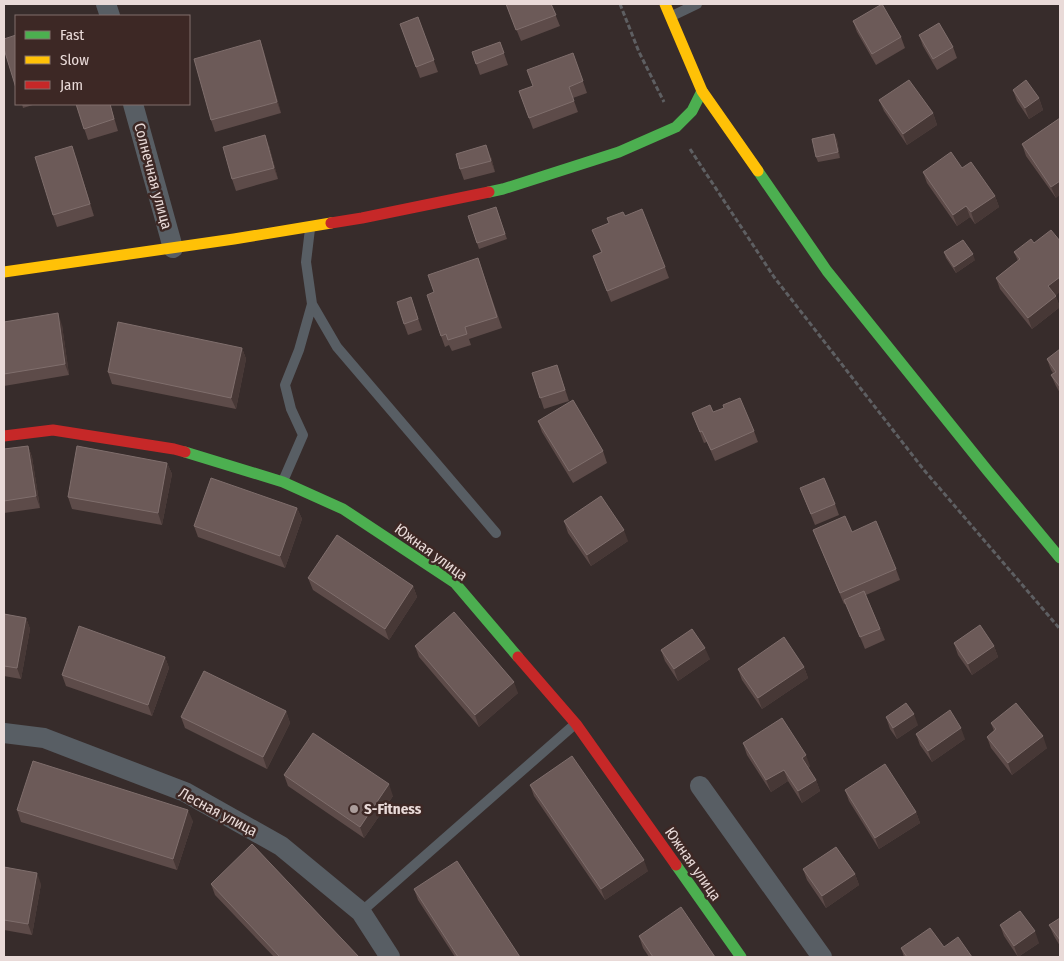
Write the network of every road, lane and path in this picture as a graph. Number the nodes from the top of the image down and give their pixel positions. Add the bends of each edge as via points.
1 (620, 4) edge
2 (665, 4) edge
3 (697, 4) edge
4 (671, 17) junction
5 (702, 91) junction
6 (133, 105) edge
7 (676, 127) junction
8 (310, 226) junction
9 (173, 248) junction
10 (4, 272) edge
11 (312, 304) junction
12 (4, 436) edge
13 (283, 482) junction
14 (496, 533) dead end
15 (1060, 558) edge
16 (1060, 629) edge
17 (576, 724) junction
18 (4, 733) edge
19 (700, 786) dead end
20 (361, 912) junction
21 (390, 957) edge
22 (741, 957) edge
23 (822, 957) edge

1 - 7 path via 639,52
2 - 4 street
3 - 4 lane
4 - 5 street
5 - 7 street via 692,112
5 - 15 street via 827,271
6 - 9 street, Солнечная улица
7 - 8 street via 619,152 503,189
7 - 16 path via 774,277 924,470
8 - 9 street
8 - 11 lane via 306,262
9 - 10 street
11 - 13 lane via 285,385 291,409 303,434
11 - 14 lane via 338,346
12 - 13 street, Южная улица via 53,430 174,449
13 - 17 street, Южная улица via 343,508 455,583
17 - 20 lane
17 - 22 street, Южная улица
18 - 20 street, Лесная улица via 44,738 185,792 281,846
19 - 23 street
20 - 21 street, Лесная улица

